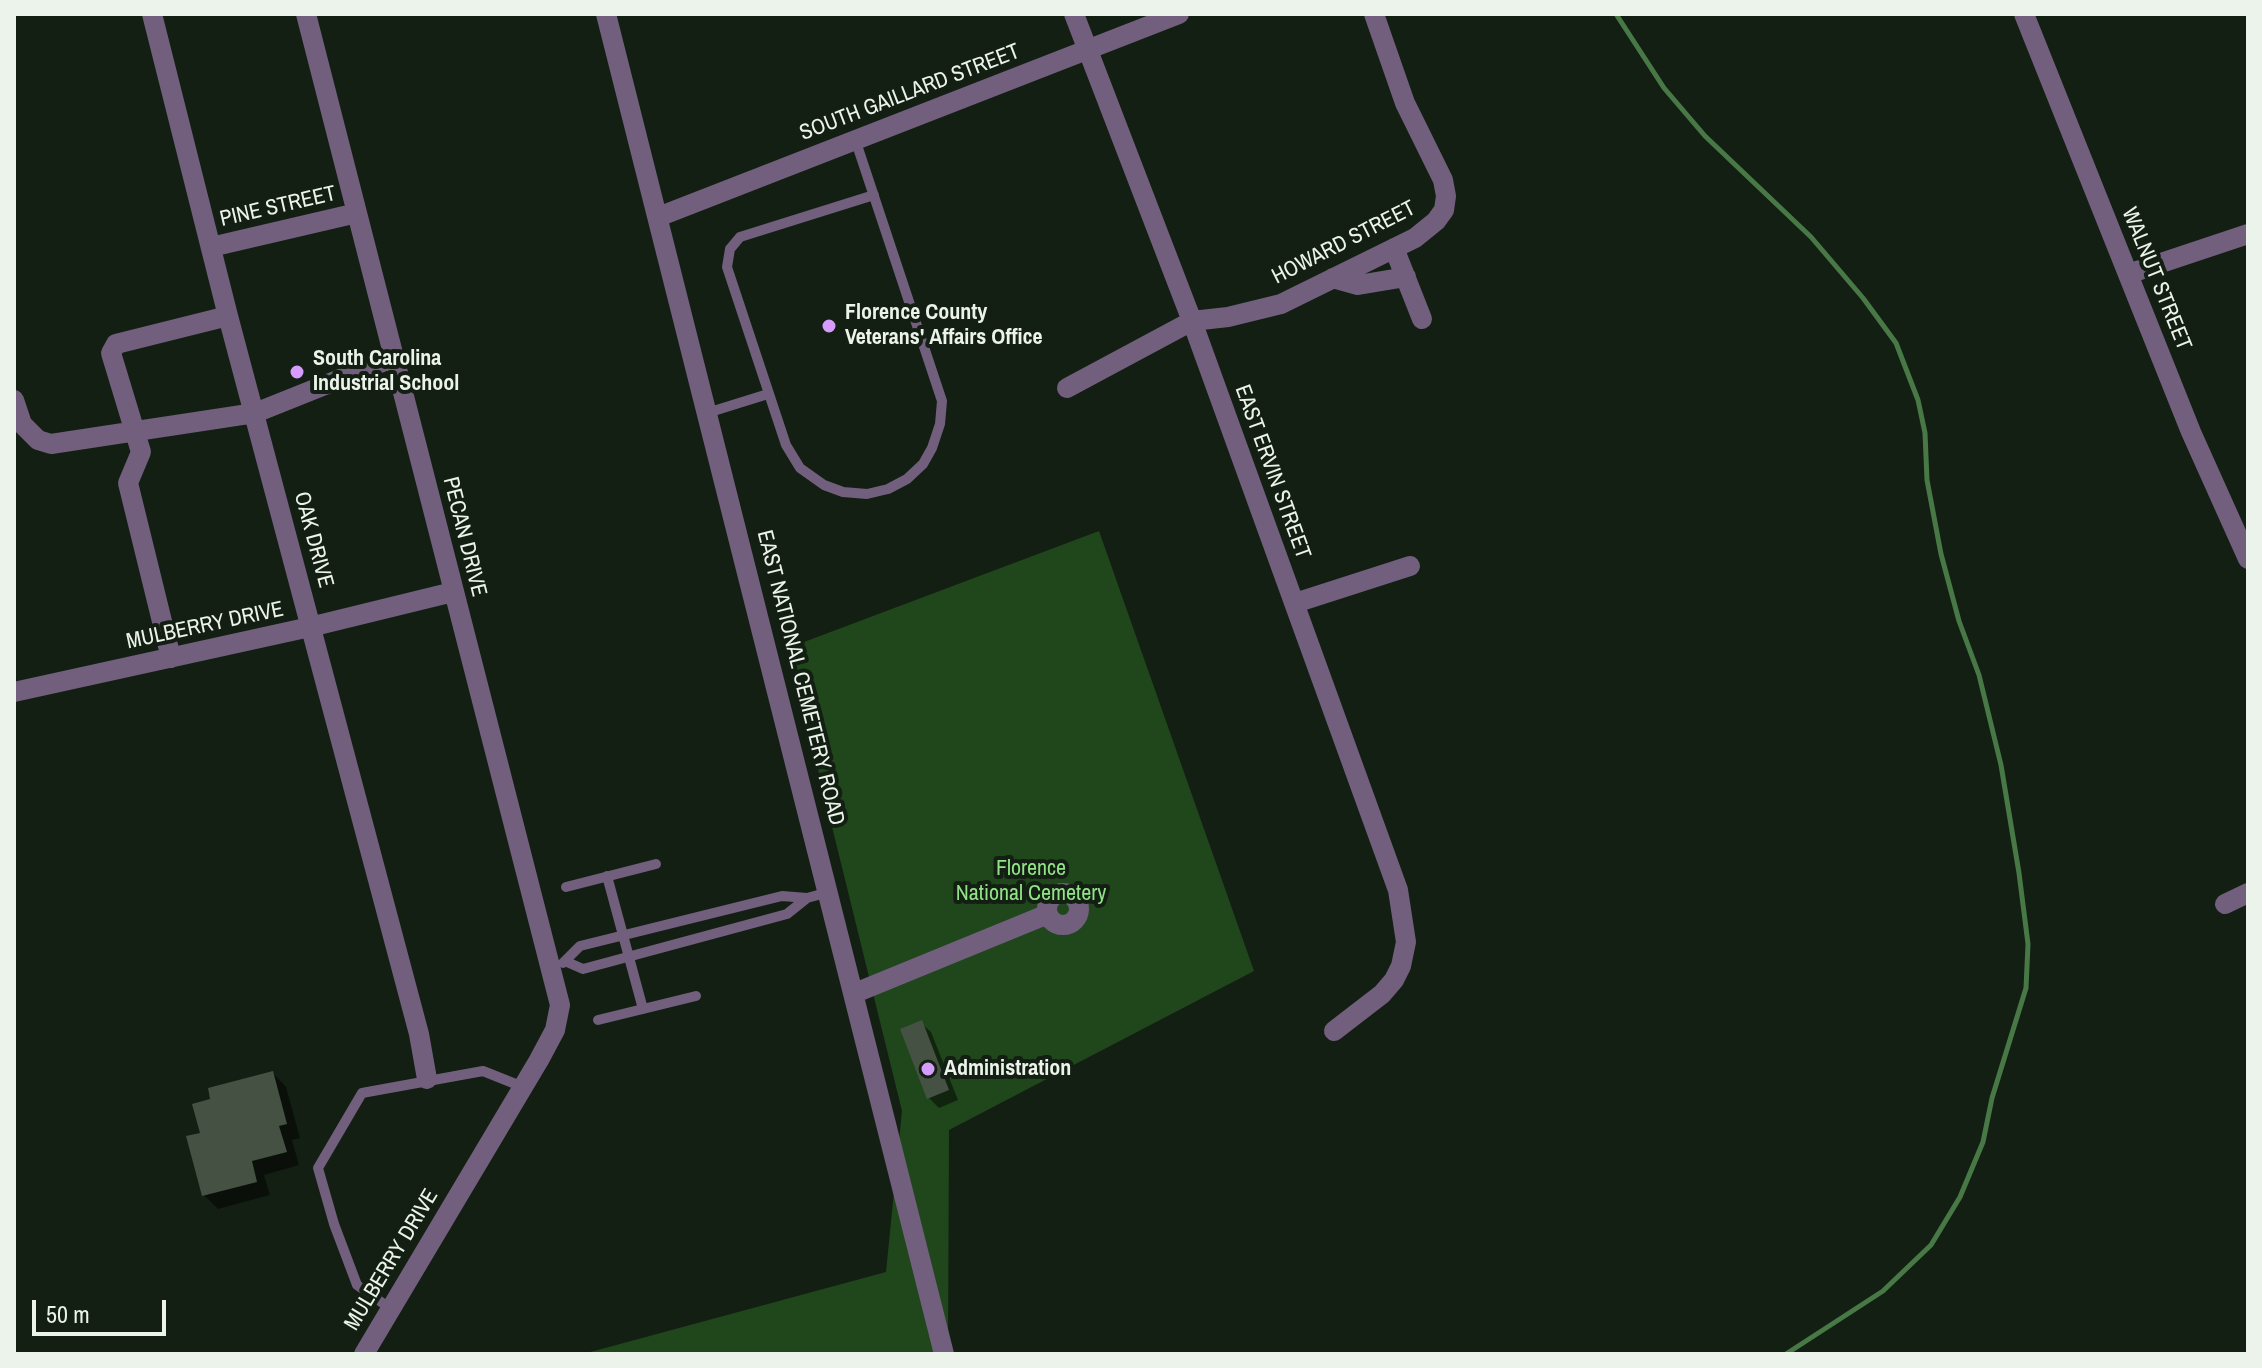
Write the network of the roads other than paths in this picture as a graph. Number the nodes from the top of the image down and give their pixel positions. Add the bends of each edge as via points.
1 (152, 14) edge
2 (306, 14) edge
3 (606, 14) edge
4 (1074, 14) edge
5 (1179, 14) edge
6 (1374, 14) edge
7 (2024, 14) edge
8 (1089, 50) junction
9 (855, 139) junction
10 (874, 195) junction
11 (357, 213) junction
12 (658, 217) junction
13 (2248, 234) edge
14 (211, 247) junction
15 (1394, 248) junction
16 (2128, 274) junction
17 (1406, 277) junction
18 (1333, 278) junction
19 (228, 316) junction
20 (1422, 319) dead end
21 (1192, 321) junction
22 (395, 357) junction
23 (1067, 388) dead end
24 (768, 394) junction
25 (14, 400) edge
26 (255, 413) junction
27 (707, 413) junction
28 (134, 430) junction
29 (2247, 556) edge
30 (1410, 566) dead end
31 (453, 592) junction
32 (1295, 603) junction
33 (310, 627) junction
34 (171, 658) junction
35 (14, 692) edge
36 (656, 864) dead end
37 (607, 876) junction
38 (566, 887) dead end
39 (829, 892) junction
40 (2248, 893) edge
41 (807, 898) junction
42 (2225, 904) dead end
43 (1048, 914) dead end
44 (623, 935) junction
45 (629, 957) junction
46 (559, 964) junction
47 (855, 993) junction
48 (696, 996) dead end
49 (643, 1009) junction
50 (598, 1020) dead end
51 (1334, 1031) dead end
52 (535, 1067) joint
53 (427, 1079) junction
54 (523, 1087) junction
55 (391, 1309) junction
56 (364, 1354) edge
57 (944, 1354) edge

1 - 14 street, OAK DRIVE
2 - 11 street, PECAN DRIVE
3 - 12 street, EAST NATIONAL CEMETERY ROAD
4 - 8 street, EAST ERVIN STREET
5 - 8 street, SOUTH GAILLARD STREET
6 - 15 street, HOWARD STREET via 1446,196 1436,221
7 - 16 street, WALNUT STREET
8 - 9 street, SOUTH GAILLARD STREET
8 - 21 street, EAST ERVIN STREET
9 - 10 lane
9 - 12 street, SOUTH GAILLARD STREET
10 - 24 lane via 740,237 730,249 727,267
10 - 24 lane via 942,401 932,448 907,479 888,489 843,492 800,468
11 - 14 street, PINE STREET
11 - 22 street, PECAN DRIVE
12 - 27 street, EAST NATIONAL CEMETERY ROAD
13 - 16 street
14 - 19 street, OAK DRIVE
15 - 17 street
15 - 18 street, HOWARD STREET
16 - 29 street, WALNUT STREET
17 - 18 street via 1358,285
17 - 20 street
18 - 21 street, HOWARD STREET via 1281,304
19 - 26 street, OAK DRIVE
19 - 28 street via 116,344 111,353
21 - 23 street, HOWARD STREET
21 - 32 street, EAST ERVIN STREET
22 - 26 street
22 - 31 street, PECAN DRIVE
24 - 27 lane
25 - 28 street via 22,424 38,440 51,444
26 - 28 street
26 - 33 street, OAK DRIVE
27 - 39 street, EAST NATIONAL CEMETERY ROAD
28 - 34 street via 141,452 128,483
30 - 32 street
31 - 33 street, MULBERRY DRIVE
31 - 46 street, PECAN DRIVE
32 - 51 street, EAST ERVIN STREET via 1398,890 1406,942 1394,980
33 - 34 street, MULBERRY DRIVE
33 - 53 street, OAK DRIVE
34 - 35 street, MULBERRY DRIVE
36 - 37 lane
37 - 38 lane
37 - 44 lane
39 - 41 lane
39 - 47 street, EAST NATIONAL CEMETERY ROAD
40 - 42 street
41 - 44 lane via 782,896
41 - 45 lane via 787,914
43 - 47 street
44 - 45 lane
44 - 46 lane via 580,946
45 - 46 lane via 583,969
45 - 49 lane
46 - 52 street, PECAN DRIVE via 559,1018
47 - 57 street, EAST NATIONAL CEMETERY ROAD
48 - 49 lane
49 - 50 lane
52 - 54 street, MULBERRY DRIVE
53 - 54 lane via 483,1071
53 - 55 lane via 362,1093 318,1168 357,1285
54 - 55 street, MULBERRY DRIVE
55 - 56 street, MULBERRY DRIVE

